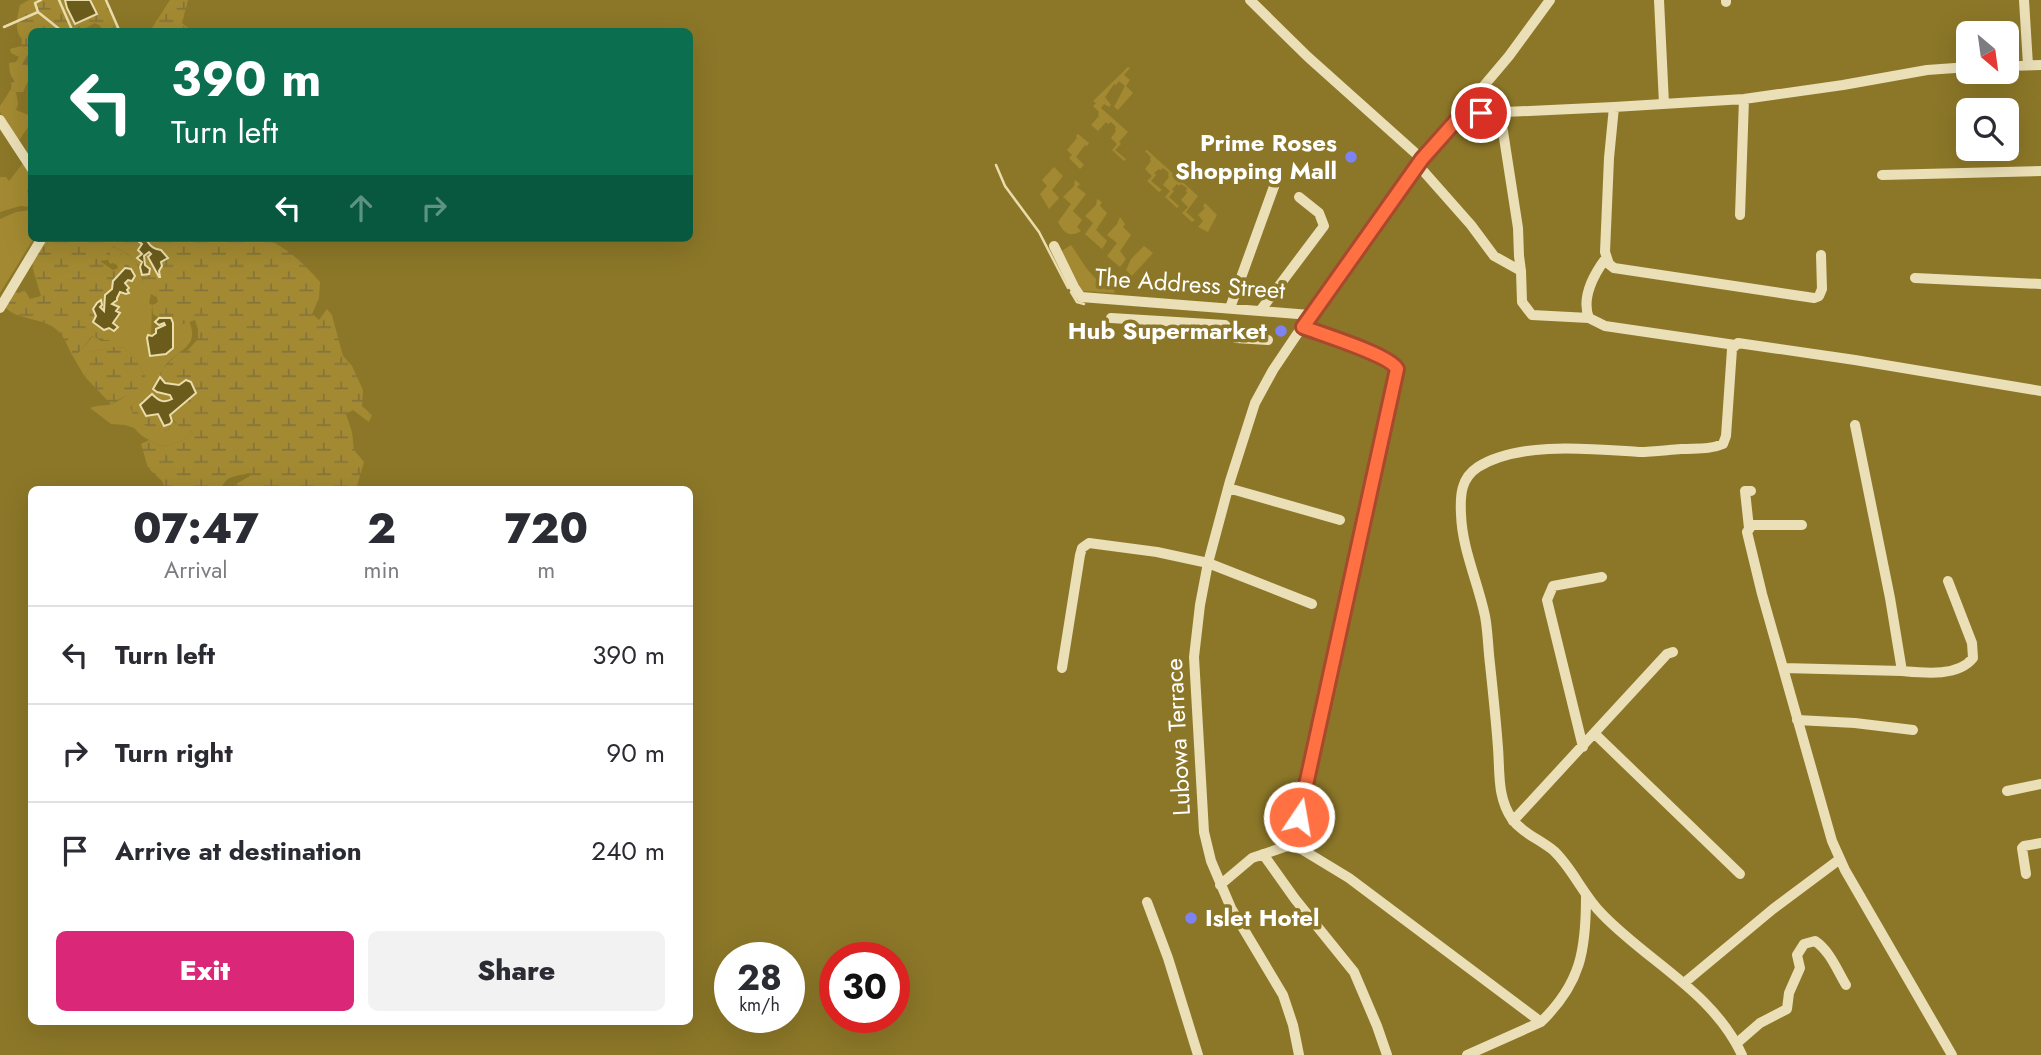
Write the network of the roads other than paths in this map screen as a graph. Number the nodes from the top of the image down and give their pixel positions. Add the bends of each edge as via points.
1 (1250, 0) edge
2 (1550, 0) edge
3 (1659, 0) edge
4 (2024, 0) edge
5 (2020, 65) edge
6 (2028, 65) junction
7 (2041, 65) edge
8 (1956, 68) edge
9 (1744, 99) junction
10 (1664, 104) junction
11 (1614, 107) junction
12 (1500, 112) junction
13 (1462, 114) junction
14 (1, 123) edge
15 (1420, 162) junction
16 (28, 163) edge
17 (2041, 171) edge
18 (1882, 176) dead end
19 (1276, 181) dead end
20 (1298, 197) dead end
21 (1740, 215) dead end
22 (39, 242) edge
23 (1055, 246) dead end
24 (1821, 255) dead end
25 (1606, 258) junction
26 (1521, 271) junction
27 (1915, 278) dead end
28 (2041, 284) edge
29 (1, 303) edge
30 (1228, 308) junction
31 (1260, 311) junction
32 (1310, 314) junction
33 (1111, 318) dead end
34 (1588, 318) junction
35 (1225, 325) junction
36 (1303, 327) junction
37 (1268, 340) dead end
38 (1735, 345) junction
39 (2041, 391) edge
40 (1855, 425) dead end
41 (1228, 488) junction
42 (1751, 491) dead end
43 (1340, 520) dead end
44 (1802, 525) dead end
45 (1749, 528) junction
46 (1208, 563) junction
47 (1602, 577) dead end
48 (1948, 581) dead end
49 (1312, 604) dead end
50 (1673, 652) dead end
51 (1062, 668) dead end
52 (1783, 668) junction
53 (1902, 671) junction
54 (1797, 720) junction
55 (1913, 730) dead end
56 (1595, 734) junction
57 (1583, 747) junction
58 (2041, 785) edge
59 (2007, 791) dead end
60 (1513, 821) junction
61 (2041, 843) edge
62 (1293, 844) junction
63 (1263, 854) junction
64 (1840, 859) junction
65 (1740, 874) dead end
66 (2026, 874) dead end
67 (1220, 885) junction
68 (1586, 897) junction
69 (1147, 902) dead end
70 (1684, 983) junction
71 (1846, 985) dead end
72 (1541, 1022) junction
73 (1737, 1043) junction
74 (1198, 1055) edge
75 (1299, 1055) edge
76 (1387, 1055) edge
77 (1467, 1055) edge
78 (1742, 1055) edge
79 (1951, 1055) edge

1 - 15 street
2 - 13 street, Lubowa Terrace
3 - 10 street
4 - 6 street
5 - 6 street
6 - 7 street
8 - 9 street
9 - 10 street
9 - 21 street
10 - 11 street
11 - 12 street
11 - 25 street
12 - 13 street
12 - 26 street
13 - 15 street, Lubowa Terrace
14 - 16 street
15 - 26 street via 1494,256
15 - 32 street, Lubowa Terrace
17 - 18 street
19 - 30 street
20 - 31 street via 1319,213 1324,226
22 - 29 street
23 - 30 street, The Address Street via 1081,297
24 - 25 street via 1822,289 1814,298 1614,268
25 - 34 street via 1594,275
26 - 34 street via 1522,302 1532,315
27 - 28 street
30 - 31 street, The Address Street
30 - 35 street
31 - 32 street, The Address Street
32 - 36 street, Lubowa Terrace
33 - 35 street
34 - 38 street via 1605,326
35 - 37 street via 1237,338
36 - 41 street, Lubowa Terrace via 1255,403
36 - 62 street via 1370,352 1397,369
38 - 39 street via 1855,359
38 - 60 street via 1726,436 1723,444 1713,449 1523,453 1482,464 1465,479 1462,527 1485,617 1501,795
40 - 53 street
41 - 43 street
41 - 46 street, Lubowa Terrace
42 - 45 street via 1745,491
44 - 45 street
45 - 52 street
46 - 49 street
46 - 51 street via 1130,548 1085,545
46 - 67 street, Lubowa Terrace via 1194,673 1204,832
47 - 57 street via 1553,586 1547,600
48 - 53 street via 1973,657 1961,667 1941,672
50 - 56 street
52 - 53 street
52 - 54 street
54 - 55 street
54 - 64 street
56 - 57 street
56 - 65 street
57 - 60 street
58 - 59 street
60 - 68 street via 1554,851
61 - 66 street via 2022,848
62 - 63 street
62 - 72 street via 1349,878
63 - 67 street
63 - 76 street via 1354,972
64 - 70 street
64 - 79 street
67 - 75 street, Lubowa Terrace via 1283,995
68 - 70 street
68 - 72 street via 1575,978
69 - 74 street
70 - 73 street via 1720,1017
71 - 73 street via 1820,944 1804,944 1797,954 1800,968 1787,1009 1760,1023
72 - 77 street
73 - 78 street

